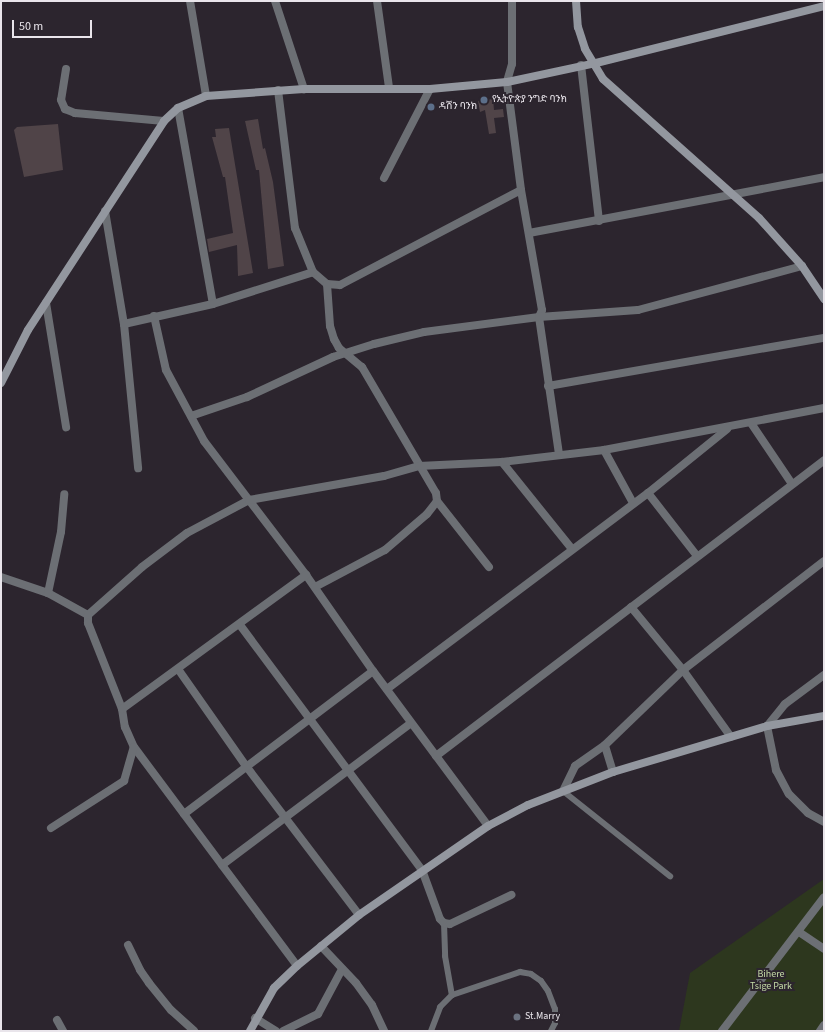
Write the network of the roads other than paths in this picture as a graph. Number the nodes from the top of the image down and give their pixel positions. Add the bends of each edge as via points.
1 (190, 1) edge
2 (276, 1) edge
3 (377, 1) edge
4 (512, 1) edge
5 (576, 1) edge
6 (824, 6) edge
7 (592, 64) junction
8 (581, 65) junction
9 (66, 69) dead end
10 (507, 82) junction
11 (389, 87) junction
12 (304, 89) junction
13 (430, 89) junction
14 (278, 90) junction
15 (206, 96) junction
16 (178, 108) junction
17 (164, 121) junction
18 (824, 177) edge
19 (384, 178) dead end
20 (521, 190) junction
21 (734, 195) junction
22 (105, 211) junction
23 (599, 221) junction
24 (529, 233) junction
25 (802, 266) junction
26 (313, 272) junction
27 (327, 284) junction
28 (822, 291) edge
29 (824, 299) edge
30 (46, 303) junction
31 (213, 304) junction
32 (154, 316) junction
33 (539, 317) junction
34 (124, 324) junction
35 (824, 338) edge
36 (347, 354) junction
37 (1, 383) edge
38 (548, 386) junction
39 (824, 408) edge
40 (191, 416) junction
41 (751, 423) junction
42 (66, 426) dead end
43 (729, 428) junction
44 (604, 450) junction
45 (559, 454) junction
46 (824, 460) edge
47 (502, 462) junction
48 (419, 466) junction
49 (138, 468) dead end
50 (792, 484) junction
51 (648, 493) junction
52 (64, 494) dead end
53 (249, 500) junction
54 (437, 501) junction
55 (632, 503) junction
56 (572, 549) junction
57 (697, 556) junction
58 (824, 561) edge
59 (489, 567) dead end
60 (306, 575) junction
61 (1, 579) edge
62 (315, 588) junction
63 (48, 593) junction
64 (631, 607) junction
65 (88, 615) junction
66 (240, 624) junction
67 (178, 669) junction
68 (682, 670) junction
69 (373, 671) junction
70 (824, 675) edge
71 (387, 689) junction
72 (122, 709) junction
73 (824, 716) edge
74 (309, 720) junction
75 (411, 723) junction
76 (767, 726) junction
77 (731, 737) junction
78 (605, 745) junction
79 (134, 746) junction
80 (436, 756) junction
81 (246, 766) junction
82 (348, 772) junction
83 (613, 772) junction
84 (563, 791) junction
85 (184, 814) junction
86 (284, 817) junction
87 (824, 822) edge
88 (488, 826) junction
89 (51, 828) dead end
90 (222, 865) junction
91 (422, 870) junction
92 (670, 876) dead end
93 (511, 896) dead end
94 (824, 897) edge
95 (359, 915) junction
96 (444, 923) junction
97 (799, 932) junction
98 (128, 945) dead end
99 (321, 946) junction
100 (824, 949) edge
101 (297, 966) junction
102 (342, 969) junction
103 (452, 994) junction
104 (256, 1018) junction
105 (57, 1020) dead end
106 (824, 1025) edge
107 (63, 1031) edge
108 (194, 1031) edge
109 (250, 1031) edge
110 (276, 1031) edge
111 (283, 1031) edge
112 (384, 1031) edge
113 (431, 1031) edge
114 (551, 1031) edge
115 (722, 1031) edge
116 (820, 1031) edge

1 - 15 street
2 - 12 street
3 - 11 street
4 - 10 street via 512,64
5 - 7 main road via 578,27
6 - 7 main road
7 - 8 main road
7 - 21 main road via 619,94
8 - 10 main road
8 - 23 street
9 - 17 street via 61,100 64,109 75,113
10 - 13 main road
10 - 20 street
11 - 12 main road
11 - 13 main road
12 - 14 main road
13 - 19 street
14 - 15 main road
14 - 26 street via 295,228
15 - 16 main road
16 - 17 main road
16 - 31 street
17 - 22 main road
18 - 21 street
20 - 24 street
20 - 27 street via 340,285
21 - 23 street
21 - 25 main road via 774,233
22 - 30 main road
22 - 34 street
23 - 24 street
24 - 33 street via 542,310
25 - 28 main road
25 - 33 street via 638,310
26 - 27 street
26 - 31 street
27 - 36 street via 330,326 339,348
28 - 29 main road
30 - 37 main road via 28,330
30 - 42 street
31 - 32 street
32 - 34 street
32 - 40 street via 166,370
33 - 36 street via 424,332 374,344
33 - 38 street
34 - 49 street
35 - 38 street
36 - 40 street via 333,357 247,397
36 - 48 street via 362,366
38 - 45 street
39 - 41 street
40 - 53 street via 204,441
41 - 43 street
41 - 50 street
43 - 44 street
43 - 51 street
44 - 45 street
44 - 55 street
45 - 47 street
46 - 50 street
47 - 48 street
47 - 56 street
48 - 53 street via 384,476
48 - 54 street via 436,493
50 - 57 street
51 - 55 street
51 - 57 street
52 - 63 street via 61,532
53 - 60 street
53 - 65 street via 187,534 142,567
54 - 59 street
54 - 62 street via 427,514 385,550
55 - 56 street
56 - 71 street
57 - 64 street
58 - 68 street
60 - 62 street
60 - 66 street
61 - 63 street
62 - 69 street
63 - 65 street
64 - 68 street
64 - 80 street
65 - 72 street via 88,623
66 - 67 street
66 - 74 street
67 - 72 street
67 - 81 street
68 - 77 street
68 - 78 street
69 - 71 street
69 - 74 street
70 - 76 street via 785,704
71 - 75 street
72 - 79 street via 125,727
73 - 76 main road
74 - 81 street
74 - 82 street
75 - 80 street
75 - 82 street
76 - 77 main road
76 - 87 street via 775,765 790,794 808,813
77 - 83 main road
78 - 83 street
78 - 84 street via 575,766
79 - 85 street
79 - 89 street via 124,780
80 - 88 street
81 - 85 street
81 - 86 street
82 - 86 street
82 - 91 street
83 - 84 main road
84 - 88 main road
84 - 92 lane
85 - 90 street
86 - 90 street
86 - 95 street
88 - 91 main road
90 - 101 street
91 - 95 main road
91 - 96 street via 440,919
93 - 96 street via 450,924
94 - 97 street
95 - 99 main road
96 - 103 lane via 445,956
97 - 100 street
97 - 115 street
98 - 108 street via 149,983 171,1010
99 - 101 main road
99 - 102 street
101 - 104 main road via 274,988
102 - 111 street via 318,1014
102 - 112 street via 372,1005
103 - 113 lane via 440,1007
103 - 114 lane via 520,972 531,974 548,991 555,1009 555,1023
104 - 109 main road
104 - 110 street
105 - 107 street
106 - 116 street

